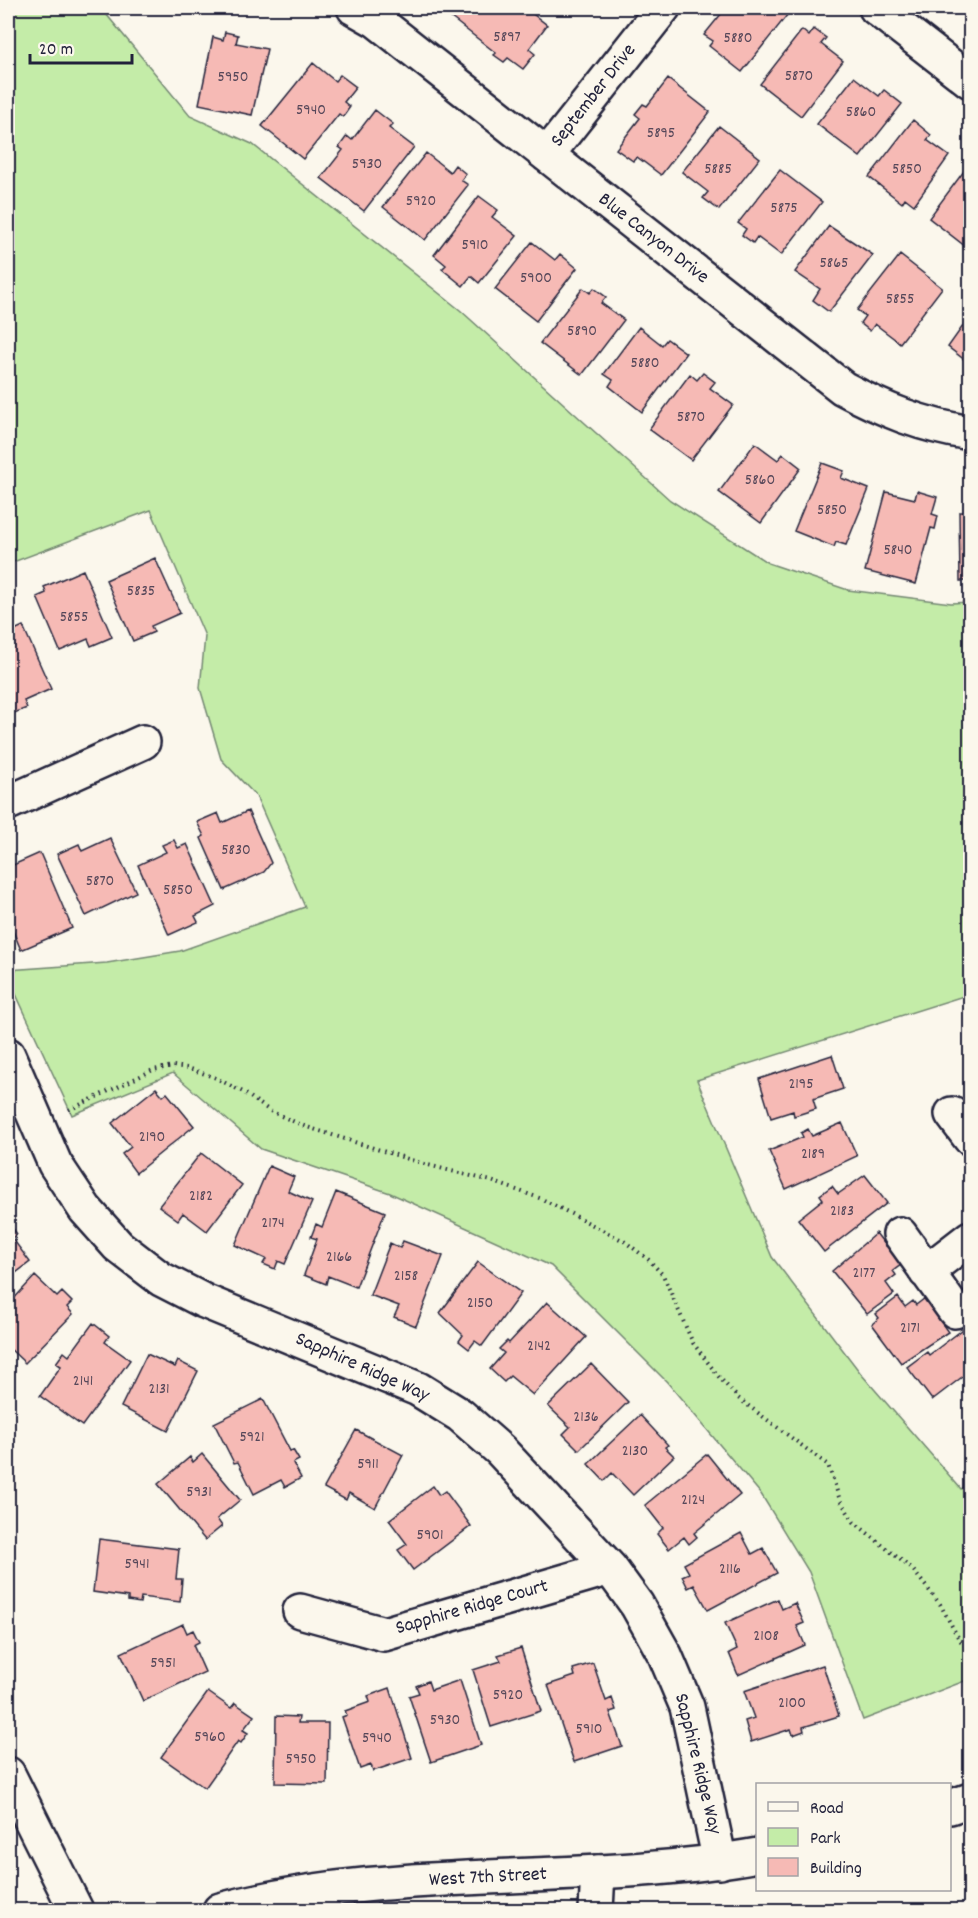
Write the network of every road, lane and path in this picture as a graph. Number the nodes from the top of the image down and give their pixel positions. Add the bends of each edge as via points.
1 (354, 8) edge
2 (663, 8) edge
3 (876, 8) edge
4 (970, 81) edge
5 (547, 155) junction
6 (970, 433) edge
7 (143, 742) dead end
8 (8, 803) edge
9 (8, 1055) edge
10 (39, 1128) junction
11 (900, 1234) dead end
12 (970, 1238) edge
13 (926, 1272) junction
14 (955, 1311) dead end
15 (610, 1568) junction
16 (300, 1611) dead end
17 (970, 1651) edge
18 (8, 1774) edge
19 (970, 1800) edge
20 (951, 1807) edge
21 (756, 1855) edge
22 (720, 1862) junction
23 (598, 1872) junction
24 (76, 1911) edge
25 (220, 1911) edge
26 (597, 1911) edge

1 - 5 street, Blue Canyon Drive via 377,21
2 - 5 street, September Drive
3 - 4 street
5 - 6 street, Blue Canyon Drive via 843,388 887,412
7 - 8 street
9 - 10 street, Sapphire Ridge Way
10 - 15 street, Sapphire Ridge Way via 55,1164 85,1209 118,1246 161,1279 204,1301 418,1389 460,1415 500,1450
10 - 17 path via 153,1070 188,1068 216,1078 270,1111 304,1126 521,1192 624,1241 663,1275 693,1343 719,1377 738,1398 828,1465 840,1500 854,1522 913,1570
11 - 13 street
12 - 13 street
13 - 14 street
15 - 16 street, Sapphire Ridge Court via 384,1634
15 - 22 street, Sapphire Ridge Way via 637,1605 665,1655 687,1707
18 - 24 street
19 - 20 street
21 - 22 street, West 7th Street
22 - 23 street, West 7th Street
23 - 25 street, West 7th Street via 354,1887
23 - 26 street

